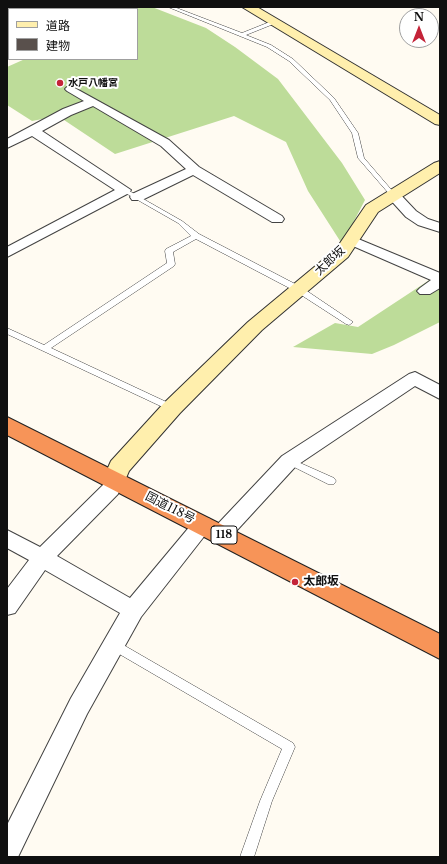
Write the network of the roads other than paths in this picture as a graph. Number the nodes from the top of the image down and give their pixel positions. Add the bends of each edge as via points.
1 (170, 7) edge
2 (248, 7) edge
3 (274, 22) junction
4 (242, 35) junction
5 (71, 89) dead end
6 (92, 102) junction
7 (440, 121) edge
8 (33, 131) junction
9 (7, 144) edge
10 (440, 166) edge
11 (194, 170) junction
12 (124, 190) junction
13 (394, 195) junction
14 (137, 197) junction
15 (276, 219) dead end
16 (440, 228) edge
17 (196, 236) junction
18 (351, 240) junction
19 (7, 253) edge
20 (440, 280) edge
21 (298, 289) junction
22 (425, 291) dead end
23 (349, 322) dead end
24 (7, 331) edge
25 (46, 348) junction
26 (440, 393) edge
27 (172, 408) junction
28 (7, 425) edge
29 (289, 461) junction
30 (115, 479) junction
31 (331, 481) dead end
32 (212, 530) junction
33 (7, 538) edge
34 (42, 558) junction
35 (7, 606) edge
36 (133, 610) junction
37 (113, 644) junction
38 (440, 646) edge
39 (7, 852) edge
40 (247, 857) edge

1 - 4 lane
2 - 3 street
3 - 4 lane
3 - 7 street
4 - 13 lane via 269,46 291,60 332,99 355,133 361,158
5 - 6 street
6 - 8 street via 67,112
6 - 11 street via 165,143
8 - 9 street
8 - 12 street
10 - 13 street, 太郎坂
11 - 14 street
11 - 15 street
12 - 14 lane
12 - 19 street
13 - 16 street via 411,214
13 - 18 street, 太郎坂 via 372,210
14 - 17 lane via 180,222
17 - 21 lane
17 - 25 lane via 169,251 171,264
18 - 20 street
18 - 21 street, 太郎坂 via 342,253
20 - 22 street
21 - 23 lane
21 - 27 street, 太郎坂 via 255,326
24 - 25 lane
25 - 27 lane
26 - 29 street via 415,378
27 - 30 street, 太郎坂 via 119,467
28 - 30 highway, 国道118号 / 118
29 - 31 lane
29 - 32 street
30 - 32 highway, 国道118号 / 118
30 - 34 street via 111,489
32 - 36 street
32 - 38 highway, 国道118号 / 118
33 - 34 street
34 - 35 street
34 - 36 street
36 - 37 street
37 - 39 street via 79,706
37 - 40 lane via 289,747 266,801

